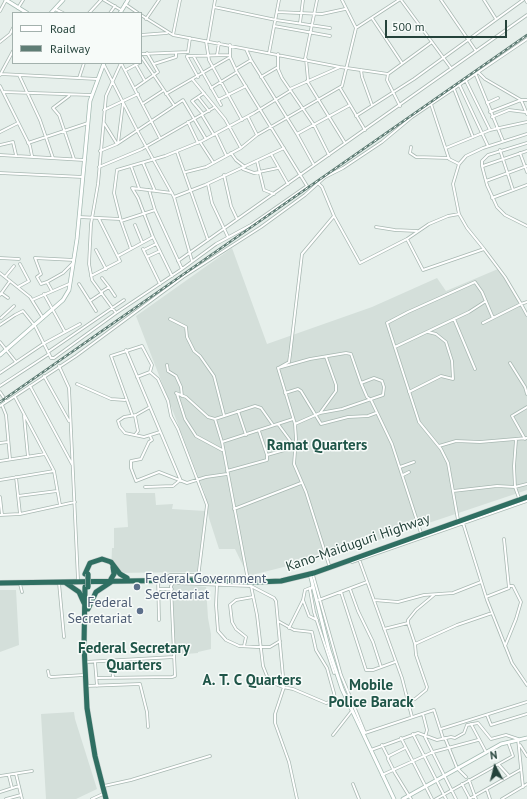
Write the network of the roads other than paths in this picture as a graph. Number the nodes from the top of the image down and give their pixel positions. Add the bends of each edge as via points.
1 (6, 0) edge
2 (23, 0) edge
3 (63, 0) edge
4 (101, 0) edge
5 (104, 0) edge
6 (111, 0) edge
7 (128, 0) edge
8 (159, 0) edge
9 (180, 0) edge
10 (215, 0) edge
11 (279, 0) edge
12 (303, 0) edge
13 (317, 0) edge
14 (342, 0) edge
15 (400, 0) edge
16 (441, 0) edge
17 (484, 0) edge
18 (525, 1) edge
19 (108, 2) junction
20 (124, 4) junction
21 (115, 6) junction
22 (214, 7) junction
23 (18, 8) junction
24 (55, 9) junction
25 (345, 9) junction
26 (0, 11) edge
27 (120, 11) edge
28 (23, 12) edge
29 (52, 12) edge
30 (61, 12) edge
31 (90, 12) edge
32 (111, 12) edge
33 (136, 12) edge
34 (277, 12) junction
35 (301, 12) junction
36 (314, 14) junction
37 (527, 15) edge
38 (142, 16) edge
39 (372, 18) junction
40 (146, 19) junction
41 (496, 19) junction
42 (276, 20) junction
43 (300, 23) junction
44 (313, 25) junction
45 (274, 26) junction
46 (330, 28) dead end
47 (356, 28) junction
48 (12, 30) edge
49 (168, 33) junction
50 (311, 33) junction
51 (142, 35) edge
52 (173, 35) junction
53 (330, 36) dead end
54 (190, 38) junction
55 (468, 39) junction
56 (527, 40) edge
57 (207, 41) junction
58 (0, 42) edge
59 (432, 42) junction
60 (219, 43) junction
61 (230, 45) junction
62 (246, 48) junction
63 (476, 51) junction
64 (176, 52) junction
65 (188, 52) junction
66 (147, 53) junction
67 (269, 53) junction
68 (12, 54) edge
69 (278, 54) junction
70 (142, 55) edge
71 (187, 56) junction
72 (208, 56) junction
73 (216, 56) junction
74 (230, 56) junction
75 (443, 56) junction
76 (142, 57) edge
77 (194, 57) junction
78 (305, 59) junction
79 (144, 60) joint
80 (251, 60) junction
81 (402, 63) junction
82 (84, 64) edge
83 (104, 64) edge
84 (120, 64) edge
85 (122, 64) edge
86 (154, 64) junction
87 (136, 65) joint
88 (212, 66) junction
89 (278, 66) junction
90 (340, 67) junction
91 (347, 67) junction
92 (452, 69) junction
93 (126, 70) junction
94 (361, 70) junction
95 (236, 71) junction
96 (203, 73) junction
97 (479, 73) junction
98 (0, 74) edge
99 (388, 74) junction
100 (19, 75) junction
101 (155, 75) junction
102 (476, 75) junction
103 (198, 77) junction
104 (261, 77) junction
105 (79, 78) junction
106 (97, 79) junction
107 (193, 80) junction
108 (112, 81) junction
109 (146, 81) junction
110 (308, 81) junction
111 (466, 81) junction
112 (220, 82) junction
113 (0, 86) edge
114 (246, 86) junction
115 (460, 86) junction
116 (135, 88) junction
117 (211, 88) junction
118 (340, 88) junction
119 (454, 89) junction
120 (164, 90) junction
121 (290, 90) junction
122 (4, 92) junction
123 (392, 92) junction
124 (204, 93) junction
125 (28, 94) junction
126 (138, 94) junction
127 (166, 94) junction
128 (70, 95) junction
129 (228, 95) junction
130 (91, 96) junction
131 (198, 97) junction
132 (498, 98) dead end
133 (218, 100) junction
134 (318, 100) junction
135 (522, 100) junction
136 (527, 100) edge
137 (275, 101) junction
138 (123, 102) junction
139 (144, 103) junction
140 (487, 103) junction
141 (431, 104) junction
142 (174, 105) junction
143 (221, 105) dead end
144 (350, 105) junction
145 (372, 106) junction
146 (400, 106) junction
147 (215, 107) junction
148 (303, 108) junction
149 (104, 110) junction
150 (260, 110) junction
151 (209, 111) junction
152 (490, 112) junction
153 (526, 113) edge
154 (202, 115) junction
155 (356, 116) junction
156 (248, 117) junction
157 (330, 117) junction
158 (492, 117) junction
159 (195, 119) junction
160 (287, 119) junction
161 (103, 120) junction
162 (242, 120) junction
163 (152, 121) junction
164 (188, 122) junction
165 (527, 122) edge
166 (18, 123) junction
167 (88, 124) junction
168 (314, 125) junction
169 (229, 127) junction
170 (498, 128) junction
171 (271, 129) junction
172 (137, 130) junction
173 (365, 130) junction
174 (490, 130) junction
175 (0, 132) edge
176 (65, 132) junction
177 (482, 133) junction
178 (215, 134) junction
179 (298, 134) junction
180 (527, 134) edge
181 (257, 135) junction
182 (47, 137) junction
183 (473, 137) junction
184 (160, 138) junction
185 (206, 139) junction
186 (503, 141) junction
187 (199, 142) junction
188 (28, 143) junction
189 (527, 143) edge
190 (118, 144) junction
191 (345, 144) junction
192 (0, 145) edge
193 (488, 146) junction
194 (146, 147) junction
195 (411, 147) dead end
196 (241, 148) junction
197 (284, 148) junction
198 (446, 148) junction
199 (500, 150) junction
200 (100, 151) junction
201 (527, 151) edge
202 (177, 152) junction
203 (231, 153) junction
204 (520, 153) junction
205 (271, 154) junction
206 (0, 155) edge
207 (16, 155) junction
208 (226, 155) junction
209 (329, 155) junction
210 (32, 156) junction
211 (53, 158) junction
212 (449, 158) junction
213 (74, 159) junction
214 (503, 159) junction
215 (84, 160) junction
216 (154, 160) junction
217 (257, 161) junction
218 (213, 162) junction
219 (143, 163) junction
220 (459, 164) junction
221 (314, 165) junction
222 (131, 166) junction
223 (482, 166) junction
224 (526, 166) edge
225 (99, 167) junction
226 (245, 167) junction
227 (278, 168) junction
228 (242, 169) junction
229 (186, 172) junction
230 (259, 172) junction
231 (527, 172) edge
232 (0, 173) edge
233 (508, 173) junction
234 (301, 174) junction
235 (224, 175) junction
236 (83, 177) junction
237 (486, 181) junction
238 (318, 183) junction
239 (208, 184) junction
240 (288, 184) junction
241 (527, 185) edge
242 (139, 188) junction
243 (149, 190) junction
244 (191, 190) junction
245 (513, 190) junction
246 (154, 191) junction
247 (172, 193) junction
248 (274, 194) junction
249 (174, 197) junction
250 (492, 198) junction
251 (155, 210) junction
252 (144, 214) junction
253 (459, 214) junction
254 (334, 216) junction
255 (79, 217) junction
256 (92, 218) junction
257 (98, 219) junction
258 (237, 219) junction
259 (120, 220) junction
260 (134, 225) dead end
261 (527, 226) edge
262 (376, 227) dead end
263 (223, 229) junction
264 (418, 231) junction
265 (153, 237) junction
266 (228, 237) junction
267 (407, 239) junction
268 (208, 240) junction
269 (142, 242) junction
270 (156, 244) junction
271 (131, 249) junction
272 (484, 249) junction
273 (96, 250) dead end
274 (160, 251) junction
275 (189, 254) junction
276 (118, 256) junction
277 (147, 257) junction
278 (0, 258) edge
279 (19, 259) dead end
280 (74, 261) junction
281 (178, 261) junction
282 (192, 262) junction
283 (20, 264) dead end
284 (14, 266) dead end
285 (106, 269) junction
286 (182, 269) junction
287 (0, 273) edge
288 (91, 276) junction
289 (172, 276) junction
290 (5, 277) junction
291 (102, 278) dead end
292 (11, 281) junction
293 (48, 282) junction
294 (71, 283) junction
295 (79, 284) dead end
296 (160, 284) junction
297 (18, 287) junction
298 (109, 287) junction
299 (52, 291) junction
300 (101, 292) junction
301 (1, 294) edge
302 (44, 294) junction
303 (115, 296) dead end
304 (8, 298) dead end
305 (32, 300) junction
306 (124, 300) dead end
307 (90, 301) junction
308 (486, 301) junction
309 (527, 302) edge
310 (521, 304) junction
311 (14, 306) dead end
312 (112, 307) junction
313 (52, 309) junction
314 (96, 310) dead end
315 (116, 312) junction
316 (527, 315) edge
317 (0, 318) edge
318 (43, 318) junction
319 (493, 318) junction
320 (170, 319) dead end
321 (454, 319) junction
322 (4, 322) junction
323 (483, 323) dead end
324 (80, 324) dead end
325 (0, 326) edge
326 (35, 326) junction
327 (66, 332) junction
328 (428, 332) junction
329 (0, 342) edge
330 (43, 344) junction
331 (395, 347) junction
332 (7, 350) junction
333 (126, 350) junction
334 (48, 353) junction
335 (0, 355) edge
336 (326, 357) junction
337 (16, 362) junction
338 (510, 363) dead end
339 (167, 365) dead end
340 (59, 366) junction
341 (278, 368) junction
342 (475, 369) dead end
343 (150, 372) junction
344 (0, 373) edge
345 (44, 376) junction
346 (137, 377) junction
347 (361, 383) junction
348 (77, 384) dead end
349 (0, 386) edge
350 (30, 386) junction
351 (0, 392) edge
352 (409, 392) junction
353 (285, 393) junction
354 (527, 394) edge
355 (14, 396) junction
356 (182, 396) junction
357 (125, 400) junction
358 (371, 400) junction
359 (6, 401) junction
360 (1, 405) edge
361 (150, 407) junction
362 (527, 407) edge
363 (238, 412) junction
364 (320, 413) junction
365 (376, 413) junction
366 (132, 414) junction
367 (24, 415) junction
368 (136, 415) junction
369 (224, 415) junction
370 (315, 416) junction
371 (215, 419) junction
372 (292, 419) junction
373 (69, 422) junction
374 (278, 423) junction
375 (295, 424) junction
376 (273, 425) junction
377 (259, 431) junction
378 (160, 432) junction
379 (136, 435) junction
380 (246, 435) junction
381 (150, 436) junction
382 (526, 439) edge
383 (516, 440) junction
384 (8, 442) junction
385 (222, 442) junction
386 (0, 443) edge
387 (438, 446) junction
388 (295, 447) junction
389 (223, 451) junction
390 (45, 454) junction
391 (267, 454) junction
392 (28, 457) junction
393 (10, 459) junction
394 (0, 461) edge
395 (414, 462) dead end
396 (73, 465) junction
397 (400, 467) junction
398 (54, 471) junction
399 (227, 471) junction
400 (409, 472) dead end
401 (228, 474) junction
402 (403, 475) junction
403 (16, 477) junction
404 (198, 479) junction
405 (0, 480) edge
406 (180, 481) junction
407 (302, 483) junction
408 (527, 484) edge
409 (145, 487) dead end
410 (515, 487) junction
411 (58, 491) junction
412 (453, 491) junction
413 (18, 496) junction
414 (527, 496) edge
415 (0, 497) edge
416 (519, 498) junction
417 (527, 501) edge
418 (76, 502) junction
419 (60, 506) junction
420 (234, 509) junction
421 (20, 514) junction
422 (1, 515) edge
423 (461, 521) junction
424 (421, 533) junction
425 (504, 539) dead end
426 (358, 558) junction
427 (329, 565) junction
428 (86, 574) junction
429 (311, 575) junction
430 (198, 576) junction
431 (127, 578) junction
432 (158, 579) junction
433 (78, 580) junction
434 (112, 580) junction
435 (248, 580) junction
436 (0, 582) edge
437 (59, 582) junction
438 (66, 582) junction
439 (367, 582) junction
440 (481, 582) junction
441 (20, 583) junction
442 (217, 584) junction
443 (313, 585) junction
444 (251, 586) junction
445 (509, 586) junction
446 (310, 588) junction
447 (159, 589) junction
448 (172, 589) junction
449 (350, 589) junction
450 (22, 592) dead end
451 (341, 592) junction
452 (434, 595) junction
453 (253, 597) junction
454 (486, 597) junction
455 (303, 600) junction
456 (319, 600) junction
457 (374, 600) junction
458 (86, 609) junction
459 (492, 613) junction
460 (159, 620) dead end
461 (317, 620) junction
462 (278, 621) junction
463 (408, 623) junction
464 (289, 628) junction
465 (384, 629) junction
466 (64, 637) dead end
467 (280, 641) junction
468 (415, 644) junction
469 (244, 646) junction
470 (505, 646) junction
471 (262, 647) junction
472 (174, 657) junction
473 (112, 661) junction
474 (85, 662) junction
475 (95, 662) junction
476 (395, 662) junction
477 (381, 667) junction
478 (48, 671) dead end
479 (334, 673) dead end
480 (86, 675) junction
481 (97, 678) junction
482 (113, 678) junction
483 (527, 685) edge
484 (86, 686) junction
485 (97, 686) junction
486 (284, 687) junction
487 (407, 701) junction
488 (527, 702) edge
489 (351, 712) junction
490 (423, 714) junction
491 (527, 714) edge
492 (487, 715) junction
493 (412, 717) junction
494 (465, 722) junction
495 (471, 724) junction
496 (467, 725) junction
497 (148, 727) dead end
498 (441, 729) junction
499 (364, 734) junction
500 (413, 734) junction
501 (333, 735) dead end
502 (426, 735) junction
503 (401, 738) junction
504 (444, 738) junction
505 (527, 738) edge
506 (518, 739) junction
507 (478, 740) junction
508 (508, 742) junction
509 (519, 744) junction
510 (382, 745) junction
511 (448, 747) junction
512 (405, 748) junction
513 (370, 750) junction
514 (433, 752) junction
515 (486, 752) junction
516 (210, 756) dead end
517 (425, 756) junction
518 (527, 756) edge
519 (388, 757) junction
520 (412, 762) junction
521 (499, 764) junction
522 (457, 768) junction
523 (392, 770) junction
524 (520, 770) junction
525 (32, 771) dead end
526 (16, 774) junction
527 (9, 775) junction
528 (382, 775) junction
529 (444, 775) junction
530 (0, 776) edge
531 (509, 776) junction
532 (466, 777) dead end
533 (435, 780) junction
534 (469, 780) junction
535 (353, 784) dead end
536 (462, 784) junction
537 (527, 784) edge
538 (19, 786) junction
539 (102, 786) junction
540 (425, 786) junction
541 (523, 787) junction
542 (12, 788) junction
543 (451, 790) junction
544 (487, 790) junction
545 (0, 792) edge
546 (104, 793) junction
547 (21, 795) junction
548 (408, 795) junction
549 (443, 795) junction
550 (475, 795) junction
551 (6, 799) edge
552 (22, 799) edge
553 (92, 799) edge
554 (106, 799) edge
555 (297, 799) edge
556 (359, 799) edge
557 (394, 799) edge
558 (402, 799) edge
559 (411, 799) edge
560 (432, 799) edge
561 (436, 799) edge
562 (446, 799) edge
563 (456, 799) edge
564 (470, 799) edge
565 (476, 799) edge
566 (490, 799) edge
567 (502, 799) edge

1 - 23 street
1 - 26 street
2 - 23 street
3 - 24 street
4 - 31 street
5 - 19 street
6 - 19 street
7 - 20 street
8 - 40 street
9 - 52 street
10 - 22 street
11 - 34 street
12 - 35 street
13 - 36 street
14 - 25 street
15 - 39 street
15 - 59 street
16 - 55 street
17 - 41 street
18 - 41 street
19 - 21 street
20 - 27 street
20 - 33 street
21 - 27 street
21 - 32 street
22 - 42 street
22 - 57 street
23 - 28 street
24 - 29 street
24 - 30 street
25 - 36 street
25 - 47 street
34 - 35 street
34 - 42 street
35 - 36 street
35 - 43 street
36 - 44 street
37 - 63 street
38 - 40 street
39 - 47 street
39 - 81 street
40 - 49 street
41 - 55 street
42 - 43 street
42 - 45 street
43 - 44 street
44 - 46 street
44 - 50 street
45 - 50 street
45 - 67 street
47 - 91 street
48 - 58 street
49 - 51 street
49 - 52 street
50 - 53 street
50 - 78 street
52 - 54 street
54 - 57 street
54 - 65 street
55 - 63 street
55 - 75 street
56 - 97 street
57 - 60 street
57 - 72 street
59 - 75 street
59 - 81 street
60 - 61 street
60 - 73 street
61 - 62 street
61 - 74 street
62 - 67 street
62 - 80 street
63 - 92 street
64 - 65 street
64 - 66 street
64 - 86 street via 176,57
65 - 71 street
66 - 70 street
66 - 86 street
67 - 69 street
68 - 98 street
69 - 78 street
69 - 89 street
71 - 77 street
71 - 103 street
72 - 73 street
72 - 77 street
72 - 88 street
73 - 74 street
74 - 88 street
74 - 95 street
75 - 92 street
75 - 123 street
76 - 79 street
77 - 96 street
78 - 90 street
78 - 110 street
79 - 101 street
80 - 95 street
80 - 104 street
81 - 99 street
82 - 105 street
83 - 106 street
83 - 108 street
84 - 108 street
85 - 93 street
86 - 101 street via 158,72
87 - 93 street
87 - 109 street
88 - 96 street
88 - 112 street
89 - 104 street
89 - 121 street
90 - 91 street
90 - 110 street
91 - 94 street
91 - 118 street
92 - 146 street
93 - 116 street
94 - 99 street
94 - 145 street
95 - 112 street
95 - 114 street
96 - 103 street
96 - 117 street
97 - 102 street
97 - 135 street
98 - 100 street
99 - 123 street via 386,80
100 - 105 street
100 - 125 street
101 - 109 street
101 - 120 street
102 - 111 street
102 - 140 street
103 - 107 street
104 - 137 street
105 - 106 street
106 - 130 street
107 - 124 street
107 - 127 street
108 - 138 street
108 - 149 street
109 - 116 street
110 - 121 street
110 - 134 street
111 - 115 street
111 - 174 street
112 - 117 street
112 - 129 street
113 - 122 street
114 - 129 street
114 - 150 street
115 - 119 street
115 - 177 street
116 - 126 street
117 - 133 street
118 - 134 street
118 - 144 street
119 - 141 street
119 - 183 street
120 - 127 street
120 - 139 street
121 - 137 street
121 - 148 street
122 - 125 street
122 - 166 street
123 - 145 street
123 - 146 street
124 - 131 street
124 - 147 street
125 - 128 street
125 - 182 street
126 - 138 street
126 - 139 street
127 - 142 street
128 - 130 street
128 - 176 street via 52,108 59,115
129 - 133 street
129 - 162 street
130 - 167 street
131 - 151 street
131 - 154 street via 192,102
132 - 140 street
133 - 143 street
134 - 148 street
134 - 157 street
135 - 136 street
135 - 152 street
135 - 153 street
137 - 150 street
137 - 160 street
138 - 149 street
138 - 172 street
138 - 190 street
139 - 163 street
140 - 152 street
141 - 198 street
141 - 238 street via 382,142
142 - 159 street via 184,101
142 - 163 street
144 - 155 street
144 - 157 street
145 - 155 street
146 - 173 street
147 - 151 street
147 - 169 street
148 - 160 street
148 - 168 street
149 - 161 street
150 - 156 street
150 - 171 street
151 - 154 street
152 - 158 street
153 - 158 street via 509,110
154 - 159 street
154 - 178 street
155 - 173 street
156 - 162 street
156 - 181 street
157 - 168 street
157 - 191 street
158 - 170 street
159 - 164 street
159 - 185 street
160 - 171 street
160 - 179 street
161 - 190 street
161 - 200 street
162 - 169 street
163 - 172 street
163 - 184 street
164 - 184 street
164 - 187 street
165 - 170 street
166 - 175 street
166 - 188 street
167 - 176 street
167 - 215 street
168 - 179 street
168 - 209 street
169 - 178 street
169 - 196 street
170 - 174 street
170 - 186 street
171 - 181 street
171 - 197 street
172 - 190 street
172 - 194 street
173 - 191 street
174 - 177 street
176 - 182 street
176 - 213 street
177 - 183 street
177 - 193 street
178 - 185 street
178 - 208 street
179 - 221 street
180 - 186 street
181 - 196 street
182 - 188 street
182 - 211 street
183 - 198 street
184 - 194 street
185 - 187 street
186 - 193 street
187 - 202 street
187 - 218 street
188 - 210 street
189 - 199 street
190 - 200 street
191 - 209 street
192 - 207 street via 12,142
193 - 220 street via 466,156
194 - 216 street
194 - 225 street
195 - 212 street via 410,153 416,157
196 - 203 street
197 - 205 street
197 - 234 street
198 - 212 street
199 - 214 street
199 - 223 street via 484,157
200 - 225 street
201 - 204 street
202 - 216 street
202 - 229 street
203 - 208 street
203 - 226 street via 233,158
204 - 214 street
204 - 224 street
205 - 217 street
205 - 227 street
206 - 207 street
207 - 210 street
208 - 218 street
209 - 221 street
210 - 211 street
211 - 213 street
212 - 220 street
213 - 215 street
214 - 223 street
214 - 233 street
215 - 236 street
216 - 219 street
216 - 247 street
217 - 226 street
217 - 230 street
218 - 229 street via 201,169
219 - 222 street
219 - 246 street
220 - 253 street via 453,184
221 - 234 street
222 - 242 street
222 - 259 street via 116,172 114,193
223 - 237 street
224 - 231 street
224 - 233 street
225 - 256 street
226 - 228 street
227 - 230 street
227 - 240 street
228 - 230 street
228 - 235 street
229 - 244 street
230 - 248 street via 264,190
232 - 236 street
233 - 237 street
233 - 245 street
234 - 240 street
234 - 266 street via 306,183 305,188 251,225
235 - 239 street
235 - 258 street via 231,206
236 - 255 street
237 - 250 street
238 - 254 street
238 - 340 street via 261,227 183,277
239 - 244 street
239 - 263 street via 212,203
240 - 248 street
241 - 245 street
242 - 243 street
242 - 252 street via 132,188
243 - 246 street
243 - 251 street
244 - 249 street
244 - 268 street
245 - 250 street
246 - 247 street
247 - 249 street
248 - 258 street
249 - 275 street
250 - 261 street via 505,215
251 - 252 street
251 - 281 street
252 - 259 street
252 - 265 street
253 - 264 street via 438,220
253 - 272 street
254 - 267 street via 360,262
254 - 341 street via 302,254 289,362
255 - 256 street
255 - 280 street
256 - 257 street
256 - 288 street via 89,264
257 - 259 street
257 - 276 street
258 - 263 street
259 - 271 street
260 - 269 street
262 - 264 street
263 - 266 street
263 - 268 street
264 - 267 street
265 - 269 street
265 - 270 street
266 - 282 street
267 - 272 street via 423,270
268 - 275 street
269 - 271 street
270 - 274 street
270 - 277 street via 144,250
271 - 276 street
272 - 310 street
273 - 285 street
274 - 277 street
274 - 289 street
275 - 281 street
275 - 282 street
276 - 285 street via 120,261
277 - 296 street
278 - 279 street
280 - 293 street via 63,273
280 - 293 street via 35,258 41,274 37,277 40,284
280 - 294 street
281 - 286 street
282 - 286 street
283 - 297 street via 29,281
284 - 290 street
285 - 288 street
286 - 289 street
287 - 290 street
288 - 300 street
289 - 296 street
290 - 292 street
291 - 298 street
292 - 297 street
292 - 301 street
293 - 299 street
294 - 299 street
294 - 313 street via 63,300
295 - 307 street
296 - 315 street
297 - 305 street
298 - 300 street
298 - 303 street
299 - 302 street
300 - 307 street
300 - 312 street
301 - 304 street
302 - 305 street
302 - 313 street
305 - 318 street
306 - 312 street
307 - 314 street
308 - 319 street
308 - 321 street
308 - 331 street via 479,285 473,282 403,314 387,323
309 - 310 street
310 - 316 street
310 - 319 street
311 - 317 street
312 - 315 street
312 - 334 street
313 - 318 street
313 - 327 street
315 - 334 street via 54,358
317 - 322 street
318 - 326 street
319 - 323 street
320 - 369 street via 186,327 194,351 214,376
321 - 328 street
321 - 342 street
322 - 325 street
322 - 326 street via 24,312
324 - 327 street
326 - 330 street
326 - 332 street
327 - 330 street
328 - 331 street
328 - 352 street via 436,334 446,342 452,361 453,379 441,376
329 - 332 street
330 - 334 street
330 - 337 street
331 - 352 street
332 - 335 street
332 - 337 street
333 - 343 street via 143,347 152,365
333 - 346 street
333 - 357 street via 111,356
334 - 349 street
336 - 341 street
336 - 347 street via 351,354
336 - 364 street via 336,391
337 - 344 street
338 - 354 street
339 - 356 street via 168,371 176,376
340 - 345 street
340 - 373 street via 68,383
341 - 353 street
343 - 346 street
343 - 404 street via 158,379
345 - 350 street
345 - 373 street
346 - 361 street
347 - 358 street
347 - 358 street via 374,378 384,384 382,396
348 - 357 street via 111,399
350 - 355 street
350 - 396 street
351 - 359 street
352 - 387 street via 419,422
353 - 370 street via 298,389 301,391
353 - 372 street
355 - 359 street
355 - 367 street
356 - 371 street via 208,417
356 - 389 street via 176,393 183,416 196,436
357 - 366 street
358 - 364 street
358 - 365 street
359 - 360 street
360 - 384 street via 6,415
361 - 368 street
361 - 378 street
362 - 382 street via 512,416
363 - 369 street
363 - 376 street via 255,406 261,408
363 - 380 street
364 - 370 street
365 - 370 street via 339,419 322,425
365 - 397 street via 389,436
366 - 368 street
366 - 379 street via 118,423 123,432
367 - 390 street
367 - 392 street
368 - 379 street
369 - 371 street
370 - 375 street
371 - 385 street
372 - 374 street
372 - 375 street
373 - 396 street
374 - 376 street
374 - 388 street
375 - 388 street
376 - 377 street
377 - 380 street
377 - 391 street
378 - 381 street
378 - 406 street
379 - 381 street
380 - 385 street
381 - 406 street via 152,440 140,459 131,461 133,477 136,481 159,472
382 - 383 street
383 - 387 street via 456,441
383 - 410 street
384 - 386 street
384 - 393 street
385 - 389 street
387 - 412 street via 448,463
388 - 391 street
388 - 407 street via 294,464
389 - 399 street
390 - 392 street
390 - 398 street
391 - 399 street via 267,460
392 - 393 street
393 - 394 street
395 - 397 street
396 - 418 street
397 - 402 street
398 - 403 street
398 - 411 street
399 - 401 street
400 - 402 street
401 - 404 street
401 - 420 street
402 - 424 street
403 - 405 street
403 - 413 street
404 - 406 street via 186,483
404 - 430 street via 207,512
406 - 409 street via 173,486
407 - 420 street
407 - 427 street
408 - 410 street
410 - 412 street via 497,486
410 - 416 street
411 - 413 street
411 - 419 street
412 - 423 street
413 - 421 street
414 - 416 highway, Kano-Maiduguri Highway
414 - 423 highway, Kano-Maiduguri Highway
415 - 422 street
416 - 423 highway, Kano-Maiduguri Highway
417 - 423 street
418 - 419 street
418 - 433 street
419 - 421 street
420 - 435 street
421 - 422 street
423 - 424 highway, Kano-Maiduguri Highway
423 - 426 highway, Kano-Maiduguri Highway
423 - 440 street
424 - 427 highway, Kano-Maiduguri Highway
425 - 445 street
426 - 429 highway, Kano-Maiduguri Highway
426 - 439 street
427 - 435 highway, Kano-Maiduguri Highway via 285,578
428 - 431 highway via 90,563 102,559 111,562 120,574
428 - 434 highway via 93,563 105,561 114,568
428 - 458 highway, bridge
429 - 432 highway, Kano-Maiduguri Highway via 269,582
429 - 443 street
429 - 456 street
430 - 432 highway, Kano-Maiduguri Highway
430 - 435 highway, Kano-Maiduguri Highway
431 - 432 highway, Kano-Maiduguri Highway
431 - 434 highway, Kano-Maiduguri Highway
432 - 434 highway, Kano-Maiduguri Highway
432 - 447 street
433 - 434 highway, Kano-Maiduguri Highway
433 - 436 highway, Kano-Maiduguri Highway
434 - 438 highway, Kano-Maiduguri Highway
434 - 458 highway via 96,592
436 - 441 highway, Kano-Maiduguri Highway
437 - 438 highway, Kano-Maiduguri Highway
437 - 441 highway, Kano-Maiduguri Highway
437 - 466 street
438 - 458 highway via 79,592
439 - 449 street
439 - 457 street
440 - 452 street via 454,593
440 - 454 street
441 - 450 street
442 - 444 street
442 - 448 street via 173,583
442 - 469 street via 218,630 226,640
443 - 446 street
443 - 489 street via 336,673
444 - 453 street
444 - 462 street via 275,599
445 - 454 street via 506,590
445 - 470 street via 513,587 521,602
446 - 455 street via 305,590
446 - 461 street
447 - 448 street
447 - 460 street
448 - 472 street
449 - 451 street
449 - 477 street
451 - 456 street
451 - 477 street via 366,670
452 - 457 street via 398,602
452 - 463 street via 411,615
453 - 469 street via 236,600 230,605 232,622 236,630 246,638
453 - 471 street
454 - 459 street
455 - 461 street via 309,616
455 - 464 street
456 - 499 street via 341,675
457 - 465 street
458 - 474 highway
459 - 468 street
459 - 470 street
461 - 479 street
462 - 464 street
462 - 467 street
463 - 465 street
463 - 468 street
464 - 486 street via 312,632 316,650 327,668 335,698 326,703
465 - 476 street
467 - 471 street via 275,646
467 - 486 street
468 - 487 street via 427,687 415,699
469 - 471 street
470 - 483 street via 512,663
471 - 486 street via 263,666 267,676 274,683
472 - 473 street
472 - 482 street via 174,677
473 - 475 street
473 - 482 street
474 - 475 street
474 - 480 highway
475 - 481 street
476 - 477 street
476 - 487 street
478 - 480 street via 51,677
480 - 484 highway
481 - 482 street
481 - 485 street
484 - 485 street
484 - 539 highway via 92,739
485 - 497 street via 140,684
486 - 555 street via 275,714 275,723 289,762
487 - 493 street
488 - 492 street
489 - 499 street
489 - 501 street
490 - 493 street
490 - 498 street via 434,710
490 - 502 street
491 - 492 street via 491,725
492 - 494 street
493 - 499 street
494 - 496 street
494 - 498 street
495 - 496 street
495 - 506 street via 480,724 491,739 506,734
495 - 507 street
496 - 504 street via 462,734 454,738
498 - 504 street
499 - 513 street
500 - 502 street
500 - 503 street
500 - 517 street
502 - 504 street via 437,740
502 - 514 street
503 - 510 street
503 - 512 street
504 - 511 street
505 - 506 street
506 - 508 street
506 - 509 street
507 - 511 street
507 - 515 street
508 - 515 street
508 - 521 street via 513,756
509 - 518 street
509 - 524 street
510 - 513 street
510 - 519 street
511 - 514 street
511 - 522 street
512 - 519 street
512 - 520 street
513 - 528 street
514 - 517 street
514 - 529 street
515 - 522 street
516 - 539 street
517 - 520 street
517 - 533 street
519 - 523 street
520 - 523 street
520 - 540 street
521 - 531 street
521 - 534 street
522 - 529 street
522 - 532 street
523 - 528 street
523 - 548 street
524 - 531 street
524 - 541 street
525 - 526 street
526 - 527 street
526 - 538 street
527 - 530 street
527 - 542 street
528 - 557 street
529 - 533 street
529 - 543 street
531 - 544 street
533 - 540 street
533 - 549 street
534 - 536 street
534 - 550 street
535 - 556 street
536 - 543 street
536 - 564 street
537 - 541 street
538 - 542 street
538 - 547 street
539 - 546 highway
540 - 548 street
540 - 560 street
541 - 567 street
542 - 545 street
543 - 549 street
543 - 563 street
544 - 550 street
544 - 566 street
546 - 553 street
546 - 554 highway
547 - 551 street
547 - 552 street
548 - 558 street
548 - 559 street
549 - 561 street
549 - 562 street
550 - 564 street
550 - 565 street

